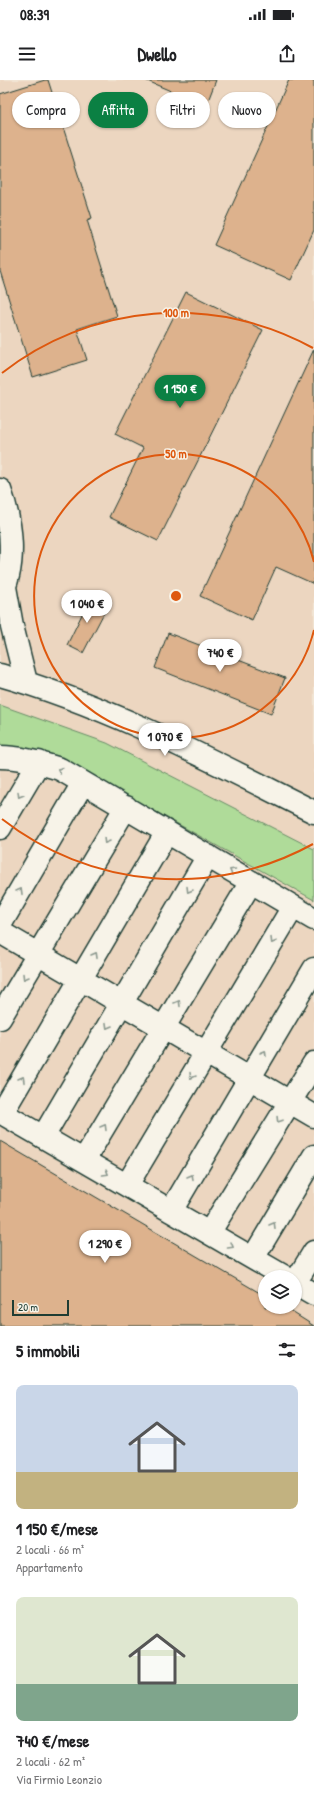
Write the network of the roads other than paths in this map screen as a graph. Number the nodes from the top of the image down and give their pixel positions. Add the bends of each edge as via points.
1 (0, 490) edge
2 (3, 592) edge
3 (12, 626) junction
4 (0, 666) edge
5 (0, 675) edge
6 (26, 682) junction
7 (0, 757) edge
8 (39, 762) junction
9 (83, 782) junction
10 (126, 808) junction
11 (314, 812) edge
12 (0, 828) edge
13 (167, 832) junction
14 (208, 856) junction
15 (251, 882) junction
16 (294, 907) junction
17 (314, 919) edge
18 (0, 925) edge
19 (0, 932) edge
20 (38, 954) junction
21 (314, 969) edge
22 (80, 979) junction
23 (122, 1004) junction
24 (0, 1018) edge
25 (163, 1028) junction
26 (206, 1053) junction
27 (314, 1063) edge
28 (249, 1078) junction
29 (290, 1102) junction
30 (1, 1112) edge
31 (314, 1116) edge
32 (43, 1137) junction
33 (314, 1156) edge
34 (84, 1160) junction
35 (127, 1185) junction
36 (171, 1211) junction
37 (209, 1233) junction
38 (314, 1252) edge
39 (253, 1258) junction
40 (273, 1270) edge
41 (314, 1294) edge

1 - 2 street via 10,529 10,559
2 - 3 street
3 - 4 street
3 - 6 street
5 - 6 street
6 - 11 street via 187,748
7 - 8 street
9 -> 8 street via 60,769
8 -> 12 street
9 - 10 street
18 -> 9 street
10 - 13 street
10 -> 20 street
13 - 14 street
22 -> 13 street
15 -> 14 street
14 -> 23 street
15 - 16 street
25 -> 15 street
16 - 17 street
16 -> 26 street
19 - 20 street
20 - 22 street
20 -> 24 street
28 -> 21 street
22 - 23 street
30 -> 22 street
23 - 25 street
23 -> 32 street
25 - 26 street
34 -> 25 street
26 - 28 street
26 -> 35 street
27 - 29 street
28 - 29 street
36 -> 28 street
29 - 31 street
29 -> 37 street
30 - 32 street
32 - 34 street
39 -> 33 street
34 -> 35 street
35 - 36 street
36 - 37 street
37 -> 39 street
38 - 41 street via 295,1282
39 - 40 street

